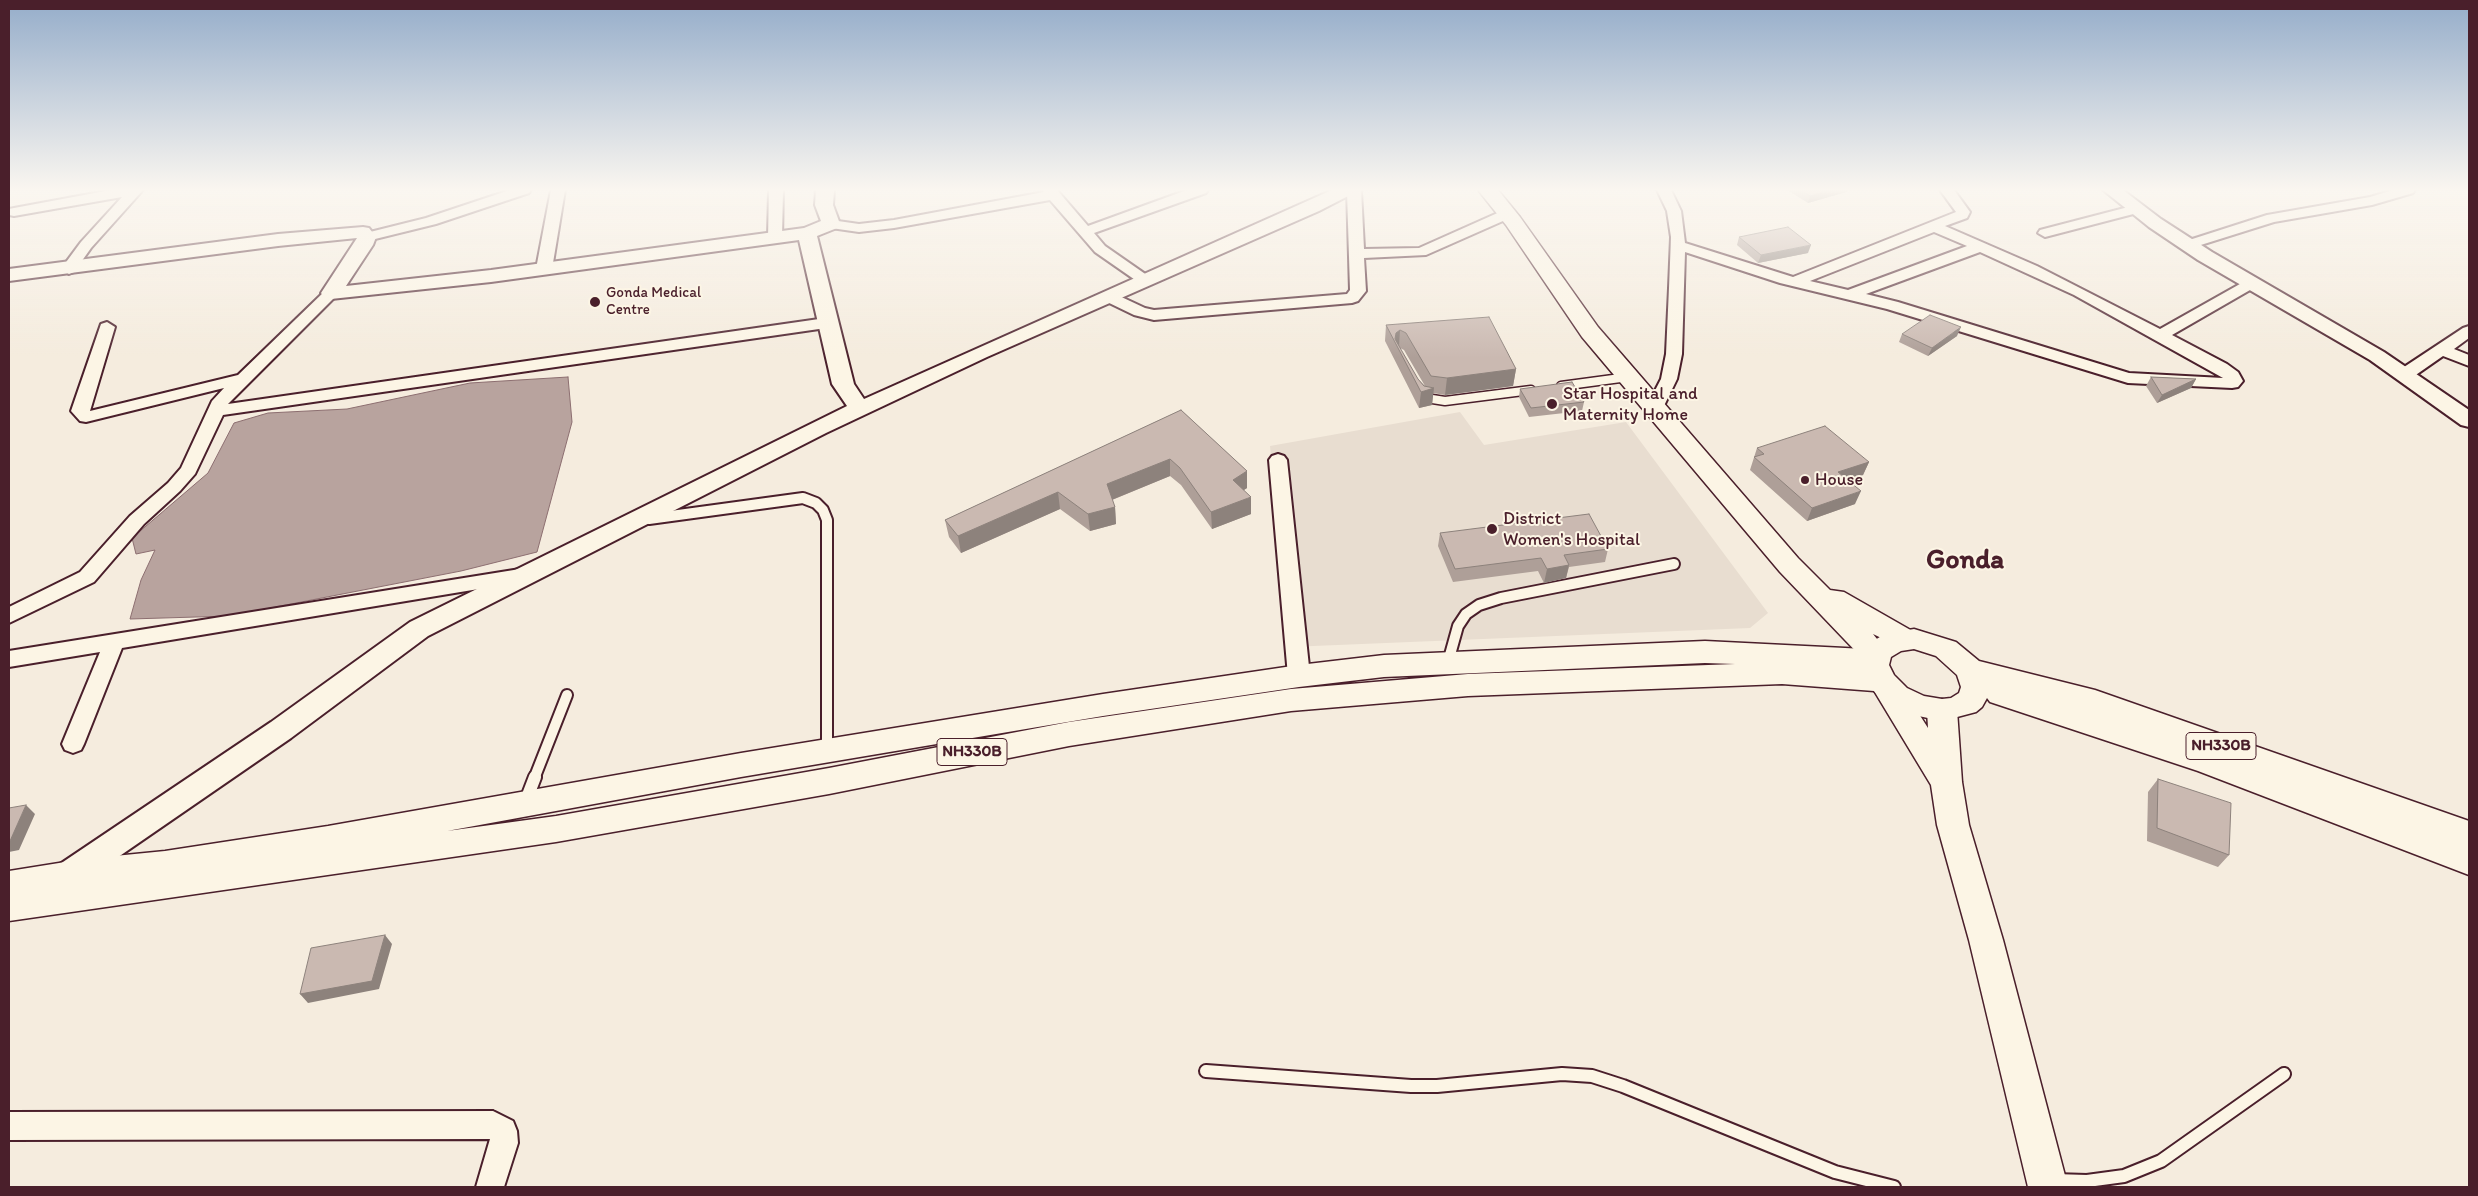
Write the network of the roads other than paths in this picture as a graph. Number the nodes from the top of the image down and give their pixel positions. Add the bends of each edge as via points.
1 (1678, 245) edge
2 (85, 246) edge
3 (236, 246) edge
4 (361, 246) edge
5 (548, 246) edge
6 (717, 246) edge
7 (810, 246) edge
8 (1097, 246) edge
9 (1223, 246) edge
10 (1356, 246) edge
11 (1435, 246) edge
12 (1530, 246) edge
13 (1681, 246) edge
14 (1886, 246) edge
15 (1976, 246) edge
16 (2189, 246) edge
17 (1979, 247) junction
18 (1356, 254) junction
19 (69, 269) junction
20 (544, 269) junction
21 (9, 275) edge
22 (1146, 281) junction
23 (1794, 282) junction
24 (2252, 283) junction
25 (331, 293) junction
26 (1849, 295) junction
27 (1109, 297) junction
28 (826, 323) junction
29 (107, 327) dead end
30 (2469, 331) edge
31 (2160, 335) junction
32 (2443, 350) junction
33 (2469, 361) edge
34 (2404, 375) junction
35 (1629, 376) junction
36 (244, 378) junction
37 (1416, 385) edge
38 (1553, 387) edge
39 (1544, 388) edge
40 (1655, 408) junction
41 (860, 409) junction
42 (216, 411) junction
43 (2469, 420) edge
44 (1278, 460) dead end
45 (629, 522) junction
46 (1674, 564) dead end
47 (523, 576) junction
48 (1806, 583) junction
49 (9, 616) edge
50 (1904, 639) junction
51 (115, 641) junction
52 (9, 659) edge
53 (1448, 662) junction
54 (1880, 671) junction
55 (1299, 676) junction
56 (1973, 678) junction
57 (567, 695) dead end
58 (1942, 710) junction
59 (73, 744) dead end
60 (827, 751) junction
61 (1946, 782) junction
62 (524, 804) junction
63 (2469, 834) edge
64 (2469, 861) edge
65 (68, 875) junction
66 (9, 885) edge
67 (9, 906) edge
68 (1206, 1071) dead end
69 (2284, 1074) dead end
70 (9, 1126) edge
71 (2047, 1183) edge
72 (490, 1187) edge
73 (1894, 1187) edge

1 - 40 street via 1674,354 1669,379
2 - 19 street
3 - 19 street
4 - 25 street
5 - 20 street
6 - 20 street
7 - 28 street
8 - 22 street
9 - 22 street
10 - 18 street
11 - 18 street via 1421,252
12 - 35 main road via 1590,332
13 - 23 street
14 - 23 street
15 - 17 street
16 - 24 street
17 - 26 street
17 - 31 street via 2032,269
18 - 27 street via 1358,291 1352,298 1344,300 1154,315
19 - 21 street
20 - 25 street
22 - 27 street
23 - 26 street
24 - 31 street
24 - 34 street
25 - 36 street
26 - 31 street via 1892,305 2128,378 2235,381 2221,368
27 - 41 street
28 - 41 street via 843,384
28 - 42 street
29 - 36 street via 80,412 86,417
30 - 32 street
32 - 33 street
32 - 34 street
34 - 43 street
35 - 38 lane
35 - 40 main road
36 - 42 street via 221,401
37 - 39 lane via 1426,398 1445,401
40 - 48 main road
41 - 45 street
42 - 49 street via 189,470 137,520 87,577
44 - 55 street
45 - 47 street
45 - 60 lane via 784,499 803,498 824,510 827,520
46 - 53 lane via 1479,605 1466,614 1458,626
47 - 51 street
47 - 65 street via 420,629 281,730
48 - 50 main road
48 - 54 main road
50 - 54 main road via 1886,644
50 - 56 main road, NH330B via 1925,641 1956,655
51 - 52 street
51 - 59 street
53 - 54 main road, NH330B via 1705,652
53 - 55 main road, NH330B
54 - 58 main road, NH330B via 1913,704
54 - 61 main road
54 - 67 main road, NH330B via 1468,685 1291,700 1068,734 829,781 556,829
55 - 60 main road, NH330B
56 - 58 main road, NH330B via 1972,699 1952,710
56 - 63 main road, NH330B via 2085,698
56 - 64 main road, NH330B via 2209,762
57 - 62 lane
58 - 61 main road
60 - 62 main road, NH330B
61 - 71 main road via 1953,825 1986,940
62 - 65 main road, NH330B via 175,863
65 - 66 main road, NH330B
68 - 73 lane via 1411,1086 1562,1074 1592,1076 1835,1172
69 - 71 lane via 2161,1160 2124,1176
70 - 72 street via 493,1125 503,1132 504,1143

